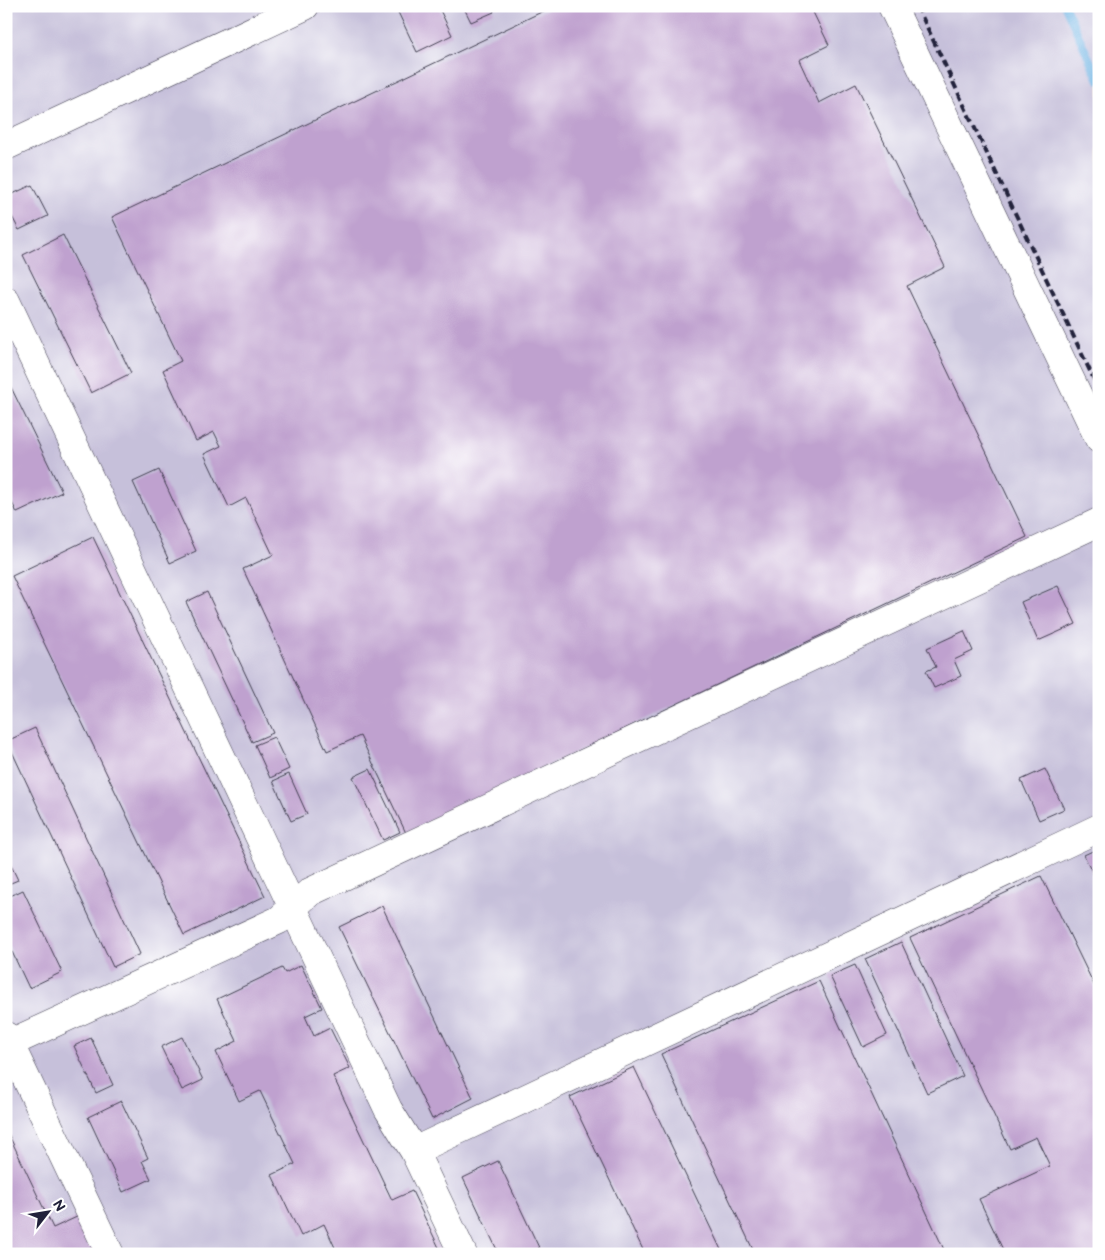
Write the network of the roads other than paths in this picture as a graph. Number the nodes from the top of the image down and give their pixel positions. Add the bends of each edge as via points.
1 (306, 6) edge
2 (892, 6) edge
3 (6, 146) edge
4 (6, 301) edge
5 (1099, 439) edge
6 (1099, 522) edge
7 (1099, 828) edge
8 (292, 907) junction
9 (7, 1042) edge
10 (414, 1151) junction
11 (110, 1254) edge
12 (463, 1254) edge

1 - 3 street
2 - 5 street
4 - 8 street
6 - 8 street via 310,892
7 - 10 street
8 - 9 street via 278,920
8 - 10 street via 388,1109
9 - 11 street
10 - 12 street

